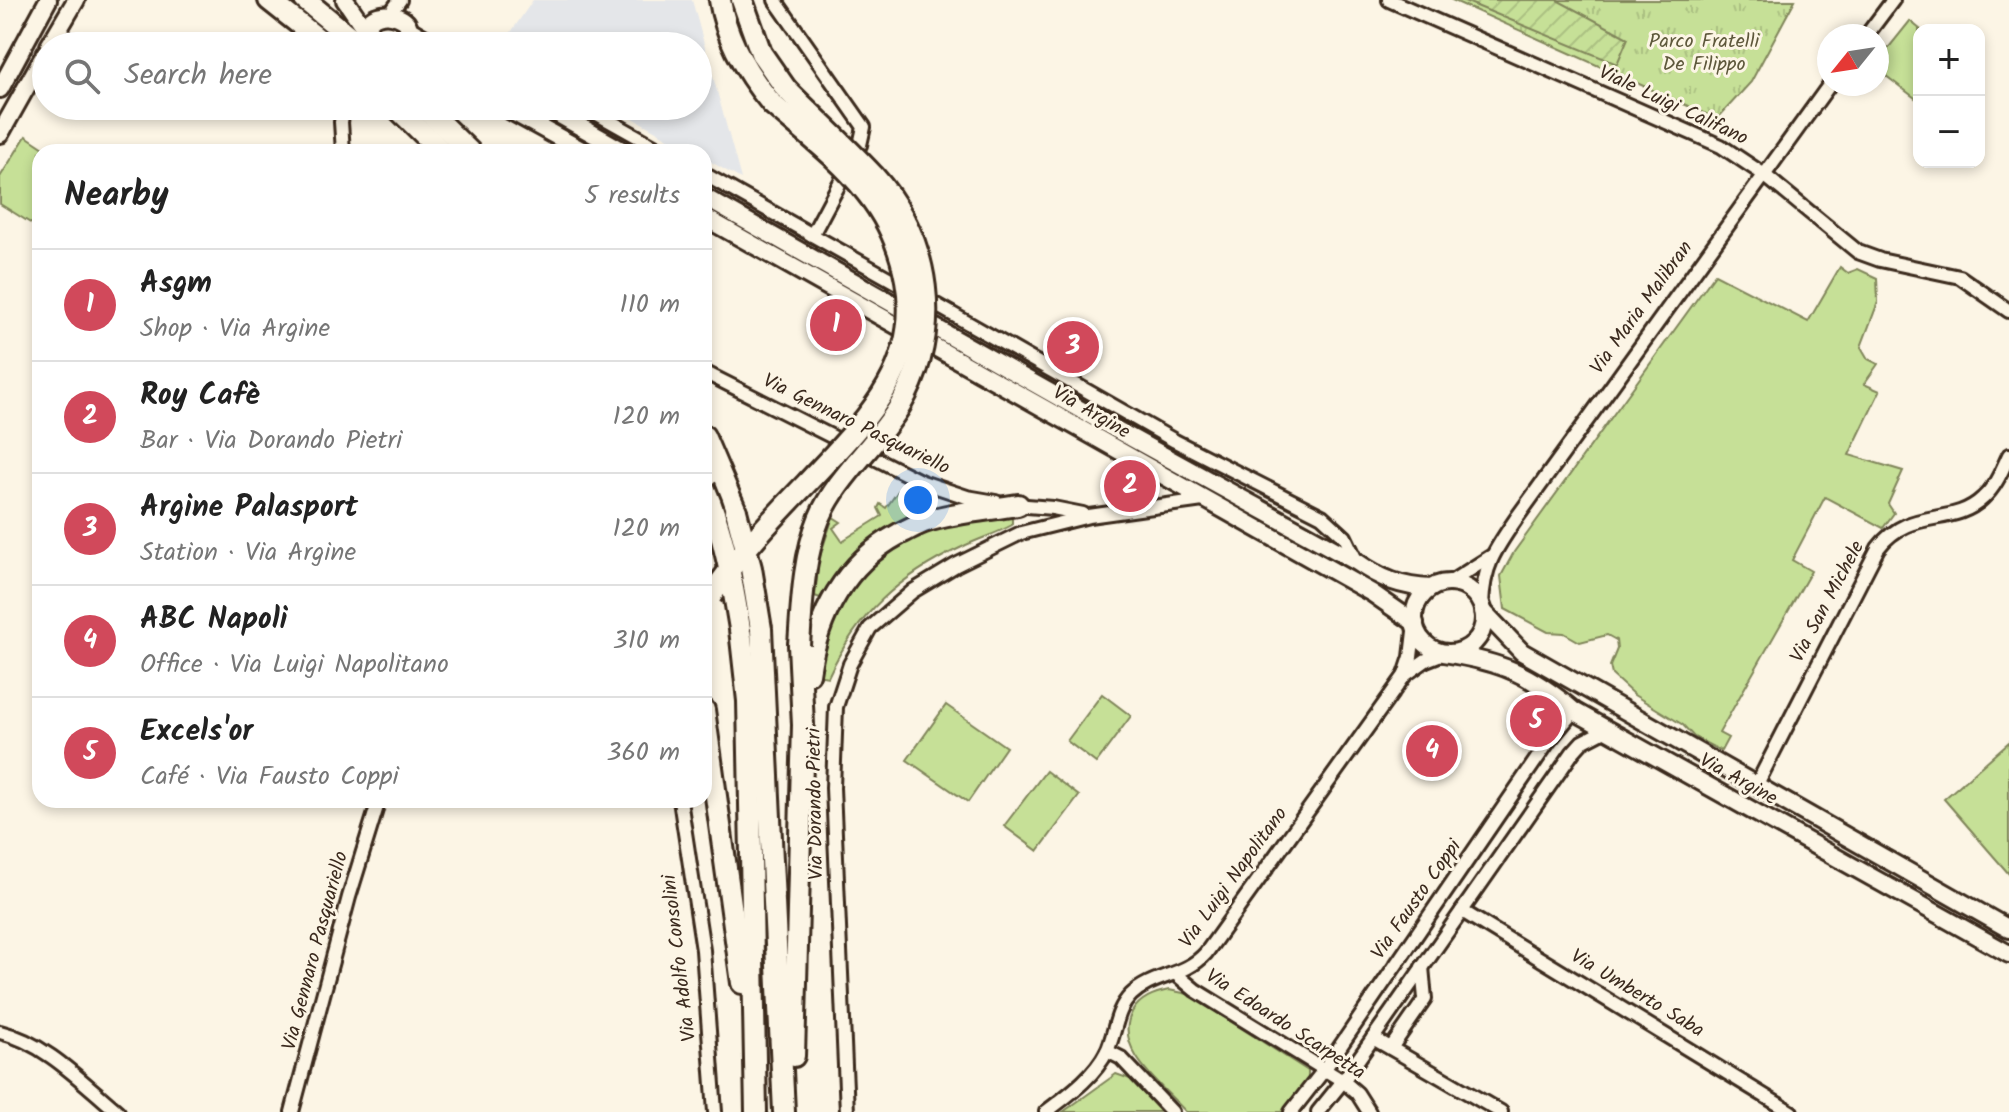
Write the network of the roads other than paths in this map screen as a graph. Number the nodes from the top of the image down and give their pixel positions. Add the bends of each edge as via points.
1 (48, 0) edge
2 (76, 0) edge
3 (269, 0) edge
4 (305, 0) edge
5 (345, 0) edge
6 (720, 0) edge
7 (742, 0) edge
8 (775, 0) edge
9 (1389, 0) edge
10 (1893, 0) edge
11 (390, 4) edge
12 (1875, 24) edge
13 (408, 29) junction
14 (57, 32) edge
15 (309, 32) edge
16 (355, 32) edge
17 (365, 32) edge
18 (371, 32) edge
19 (407, 32) edge
20 (413, 32) edge
21 (32, 77) edge
22 (0, 89) edge
23 (1821, 96) edge
24 (779, 97) junction
25 (341, 120) edge
26 (409, 120) edge
27 (437, 120) edge
28 (527, 120) edge
29 (569, 120) edge
30 (608, 120) edge
31 (0, 134) edge
32 (342, 144) edge
33 (434, 144) edge
34 (462, 144) edge
35 (571, 144) edge
36 (611, 144) edge
37 (651, 144) edge
38 (1763, 174) junction
39 (712, 179) edge
40 (712, 202) edge
41 (712, 222) edge
42 (812, 235) junction
43 (2009, 311) edge
44 (712, 376) edge
45 (712, 455) edge
46 (2009, 455) edge
47 (1203, 500) junction
48 (712, 505) edge
49 (1018, 505) junction
50 (1089, 516) junction
51 (1490, 557) junction
52 (1357, 562) junction
53 (1449, 583) junction
54 (1431, 588) junction
55 (712, 595) edge
56 (1482, 608) junction
57 (1415, 623) junction
58 (751, 629) junction
59 (1444, 653) junction
60 (1405, 675) junction
61 (1574, 711) junction
62 (803, 725) junction
63 (1607, 729) junction
64 (712, 765) edge
65 (1757, 784) junction
66 (377, 808) edge
67 (681, 808) edge
68 (1462, 911) junction
69 (2009, 929) edge
70 (2009, 954) edge
71 (1422, 967) junction
72 (1176, 974) junction
73 (0, 1032) edge
74 (1373, 1038) junction
75 (1391, 1048) junction
76 (1107, 1051) junction
77 (1324, 1070) junction
78 (1343, 1081) junction
79 (118, 1112) edge
80 (292, 1112) edge
81 (715, 1112) edge
82 (754, 1112) edge
83 (786, 1112) edge
84 (847, 1112) edge
85 (1046, 1112) edge
86 (1172, 1112) edge
87 (1291, 1112) edge
88 (1318, 1112) edge
89 (1369, 1112) edge
90 (1501, 1112) edge
91 (1791, 1112) edge

1 - 22 street
2 - 14 street
3 - 15 highway
4 - 16 highway
5 - 17 street
6 - 24 highway via 739,56
7 - 24 highway
8 - 42 street via 864,127 860,145
9 - 38 street, Viale Luigi Califano via 1705,139
10 - 12 street
11 - 13 street via 405,16
11 - 18 street via 370,16
13 - 19 street
13 - 20 street
21 - 31 street
23 - 38 street, Via Maria Malibran
24 - 55 highway, bridge via 881,212 902,260 908,324 890,383 867,419 737,560
24 - 62 highway, bridge via 874,176 902,215 917,248 928,311 918,368 902,403 819,518 810,548 799,645
25 - 32 street
26 - 33 highway
27 - 34 highway
28 - 35 street
29 - 36 street
30 - 37 street
38 - 43 street, Viale Luigi Califano via 1865,256 1960,277
38 - 51 street, Via Maria Malibran
39 - 42 street, Via Argine
40 - 52 street, Via Argine
41 - 47 street, Via Argine
42 - 52 street, Via Argine via 1175,441 1322,516 1345,537
44 - 49 street, Via Gennaro Pasquariello via 922,482 967,497
45 - 58 highway, bridge via 736,511 751,568
46 - 65 street, Via San Michele via 1997,482 1977,503 1902,525 1887,535
47 - 50 street, Via Dorando Pietri
47 - 57 street, Via Argine via 1372,593
48 - 58 highway, bridge
49 - 50 street, Via Gennaro Pasquariello
49 - 62 highway via 923,522 887,541 861,563 823,615 813,646
50 - 84 street, Via Dorando Pietri via 1021,533 945,571 870,628 850,664 836,707 833,788
51 - 53 street, Via Maria Malibran
51 - 56 street, Via Maria Malibran
52 - 54 street, Via Argine via 1401,586
53 - 54 street
53 - 56 street via 1467,588
54 - 57 street via 1418,603
56 - 59 street via 1484,622 1477,639 1463,651
56 - 65 street, Via Argine via 1522,652
57 - 59 street via 1427,645
57 - 60 street, Via Luigi Napolitano
58 - 82 highway
58 - 83 highway
59 - 60 street, Via Luigi Napolitano
59 - 61 street, Via Argine via 1510,668
60 - 72 street, Via Luigi Napolitano via 1206,953
61 - 63 street, Via Argine
61 - 77 street, Via Fausto Coppi
62 - 83 highway via 794,1059
63 - 68 street via 1573,752
63 - 70 street, Via Argine
64 - 82 highway via 739,949
65 - 69 street, Via Argine
66 - 80 street, Via Gennaro Pasquariello
67 - 81 street, Via Adolfo Consolini via 703,950
68 - 71 street
68 - 91 street, Via Umberto Saba
71 - 74 street
71 - 75 street via 1425,999
72 - 76 street, Via Luigi Napolitano via 1133,993 1122,1006
72 - 77 street, Via Edoardo Scarpetta
73 - 79 street via 40,1050
74 - 75 street
74 - 78 street
75 - 90 street
76 - 85 street, Via Luigi Napolitano via 1074,1091
76 - 86 street via 1121,1058
77 - 78 street, Via Edoardo Scarpetta
77 - 87 street, Via Fausto Coppi
78 - 88 street
78 - 89 street, Via Edoardo Scarpetta

